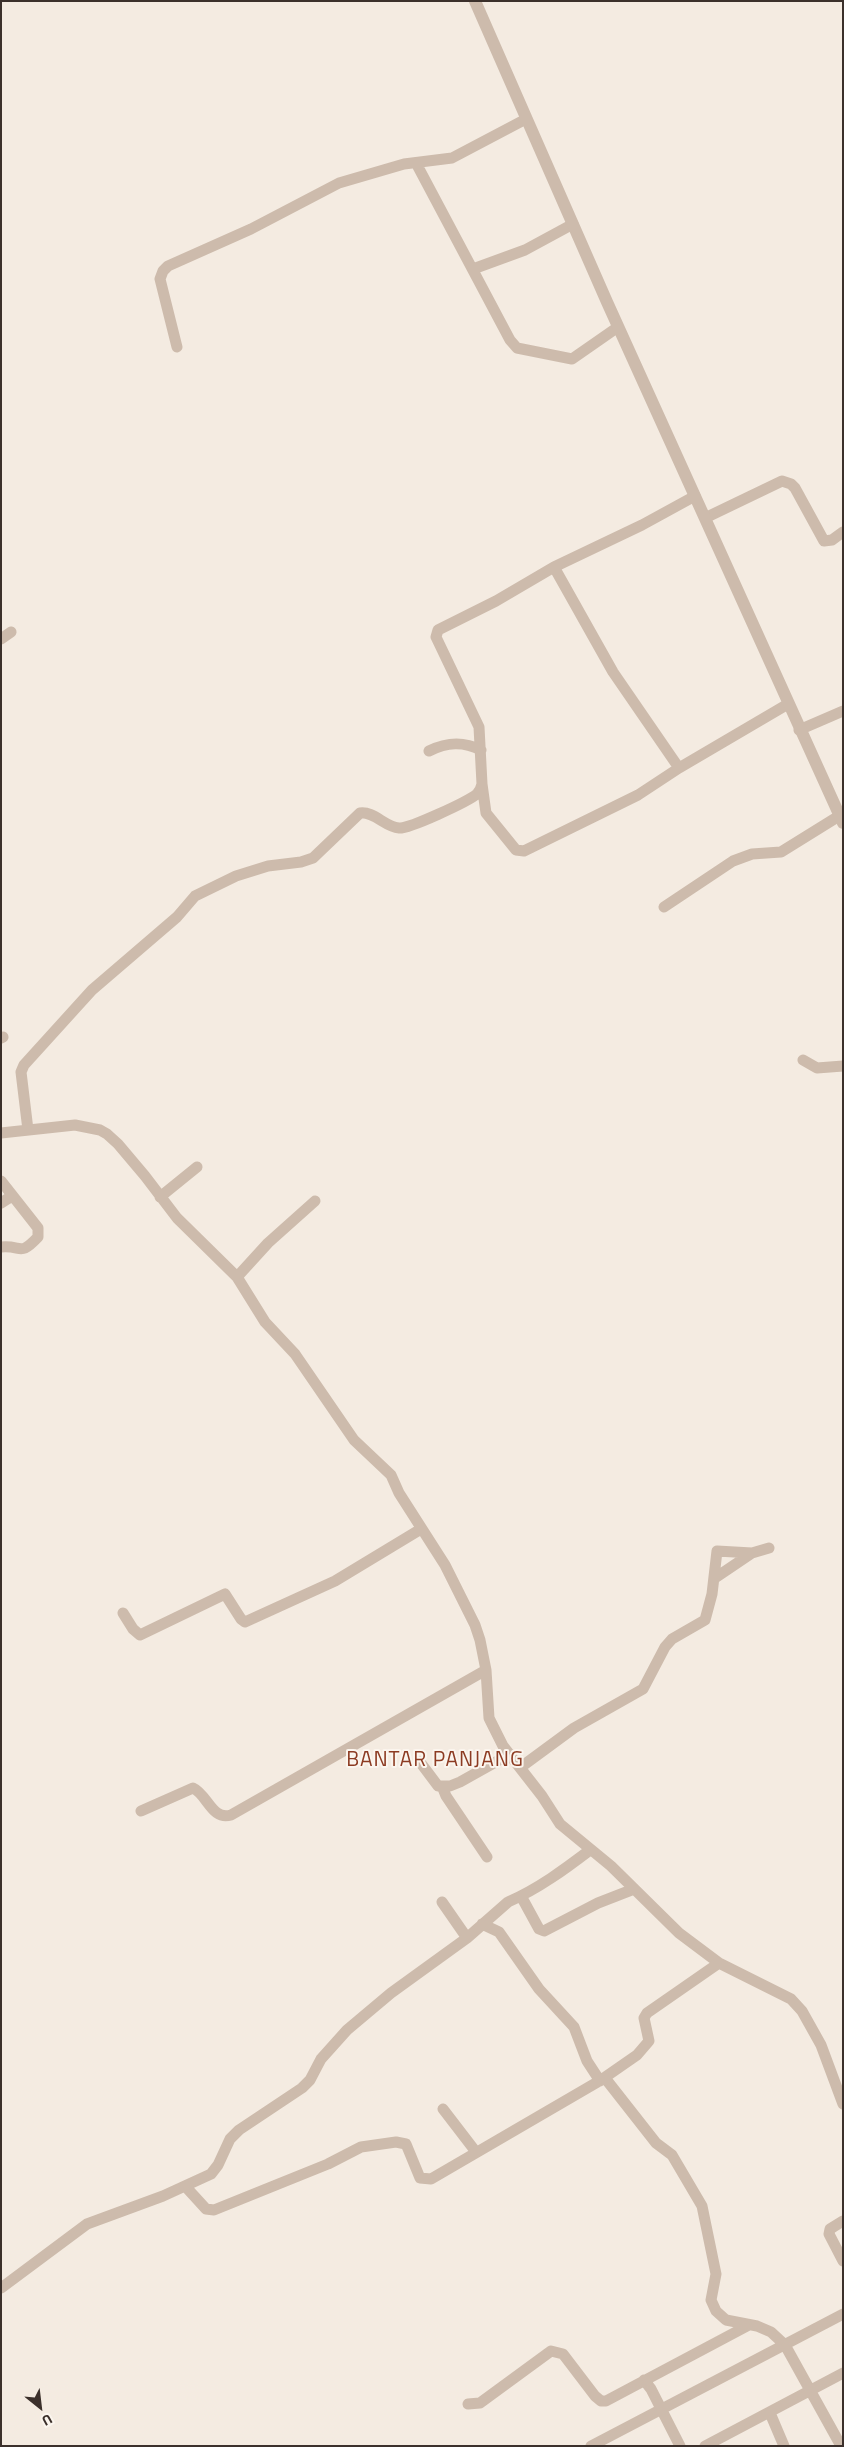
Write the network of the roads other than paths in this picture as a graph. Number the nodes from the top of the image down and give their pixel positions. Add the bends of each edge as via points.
1 (475, 1) edge
2 (526, 119) junction
3 (416, 163) junction
4 (573, 224) junction
5 (473, 269) junction
6 (618, 327) junction
7 (177, 347) dead end
8 (695, 496) junction
9 (705, 518) junction
10 (843, 532) edge
11 (554, 567) junction
12 (788, 704) junction
13 (843, 711) edge
14 (799, 730) junction
15 (482, 750) junction
16 (429, 751) dead end
17 (680, 768) junction
18 (482, 784) junction
19 (841, 819) edge
20 (664, 907) dead end
21 (803, 1060) dead end
22 (843, 1066) edge
23 (28, 1130) junction
24 (1, 1133) edge
25 (197, 1167) dead end
26 (1, 1181) edge
27 (12, 1196) junction
28 (160, 1197) junction
29 (314, 1201) dead end
30 (1, 1203) edge
31 (1, 1247) edge
32 (237, 1277) junction
33 (421, 1529) junction
34 (769, 1548) dead end
35 (752, 1553) junction
36 (715, 1578) junction
37 (123, 1613) dead end
38 (486, 1670) junction
39 (510, 1754) junction
40 (420, 1762) dead end
41 (521, 1767) junction
42 (442, 1786) junction
43 (141, 1811) dead end
44 (590, 1850) junction
45 (487, 1857) dead end
46 (634, 1889) junction
47 (521, 1896) junction
48 (442, 1902) dead end
49 (482, 1924) junction
50 (467, 1938) junction
51 (719, 1963) junction
52 (603, 2079) junction
53 (843, 2104) edge
54 (443, 2109) dead end
55 (476, 2152) junction
56 (186, 2186) junction
57 (843, 2220) edge
58 (843, 2261) edge
59 (1, 2288) edge
60 (843, 2314) edge
61 (749, 2325) junction
62 (785, 2345) junction
63 (843, 2373) edge
64 (644, 2380) junction
65 (810, 2390) junction
66 (468, 2404) dead end
67 (662, 2410) junction
68 (770, 2413) junction
69 (591, 2446) edge
70 (680, 2446) edge
71 (705, 2446) edge
72 (784, 2446) edge
73 (841, 2446) edge

1 - 2 street
2 - 3 street via 452,158
2 - 4 street
3 - 5 street
3 - 7 street via 367,173 339,183 251,229 168,266 160,279
4 - 5 street via 525,250
4 - 6 street
5 - 6 street via 516,348 572,358
6 - 8 street
8 - 9 street
8 - 11 street
9 - 10 street via 782,481 795,488 824,541 832,540
9 - 12 street
11 - 15 street via 436,632 479,727
11 - 17 street via 613,672
12 - 14 street
12 - 17 street
13 - 14 street
14 - 19 street
15 - 16 street via 456,743
15 - 18 street
17 - 18 street via 622,804 524,851 516,850 486,813
18 - 23 street via 480,792 467,800 409,827 397,828 367,813 360,813 313,858 236,876 194,896 177,917 92,990 24,1065 21,1072
19 - 20 street via 781,852 752,854 733,861
21 - 22 street via 817,1068
23 - 24 street
23 - 28 street via 75,1125 100,1130 118,1144
25 - 28 street
26 - 27 street
27 - 30 street
27 - 31 street via 38,1228 38,1237 25,1249
28 - 32 street
29 - 32 street
32 - 33 street via 265,1322 295,1354 354,1440 391,1475
33 - 37 street via 335,1581 245,1622 225,1594 140,1635
33 - 38 street via 445,1565 475,1625
34 - 35 street
35 - 36 street
35 - 36 street via 719,1550 716,1553
36 - 41 street via 705,1620 672,1639 644,1689 574,1728
38 - 39 street via 489,1718 497,1738
38 - 43 street via 231,1815 219,1815 193,1788
39 - 41 street
39 - 42 street via 460,1782
40 - 42 street via 430,1778
41 - 44 street via 560,1824
42 - 45 street
44 - 46 street
44 - 47 street
46 - 47 street via 544,1931 539,1929
46 - 51 street via 679,1933
47 - 49 street via 508,1902
48 - 50 street
49 - 50 street
49 - 52 street via 499,1932 539,1989 574,2027 587,2061
50 - 56 street via 346,2030 321,2058 310,2080 239,2130 230,2139 211,2174
51 - 52 street via 647,2014 644,2018 649,2043
51 - 53 street via 791,1999 802,2011 821,2045
52 - 55 street
52 - 61 street via 656,2143 672,2156 702,2206 716,2274 711,2300 716,2311 726,2320
54 - 55 street
55 - 56 street via 431,2179 424,2179 418,2175 406,2144 396,2142 361,2147 328,2164 214,2210 206,2209
56 - 59 street via 87,2224
57 - 58 street via 830,2229 829,2234
60 - 62 street
61 - 62 street via 771,2332
61 - 64 street
62 - 65 street
62 - 67 street
63 - 65 street
64 - 66 street via 601,2401 563,2354 552,2351 480,2403
64 - 67 street
65 - 68 street
65 - 73 street
67 - 69 street
67 - 70 street
68 - 71 street
68 - 72 street

